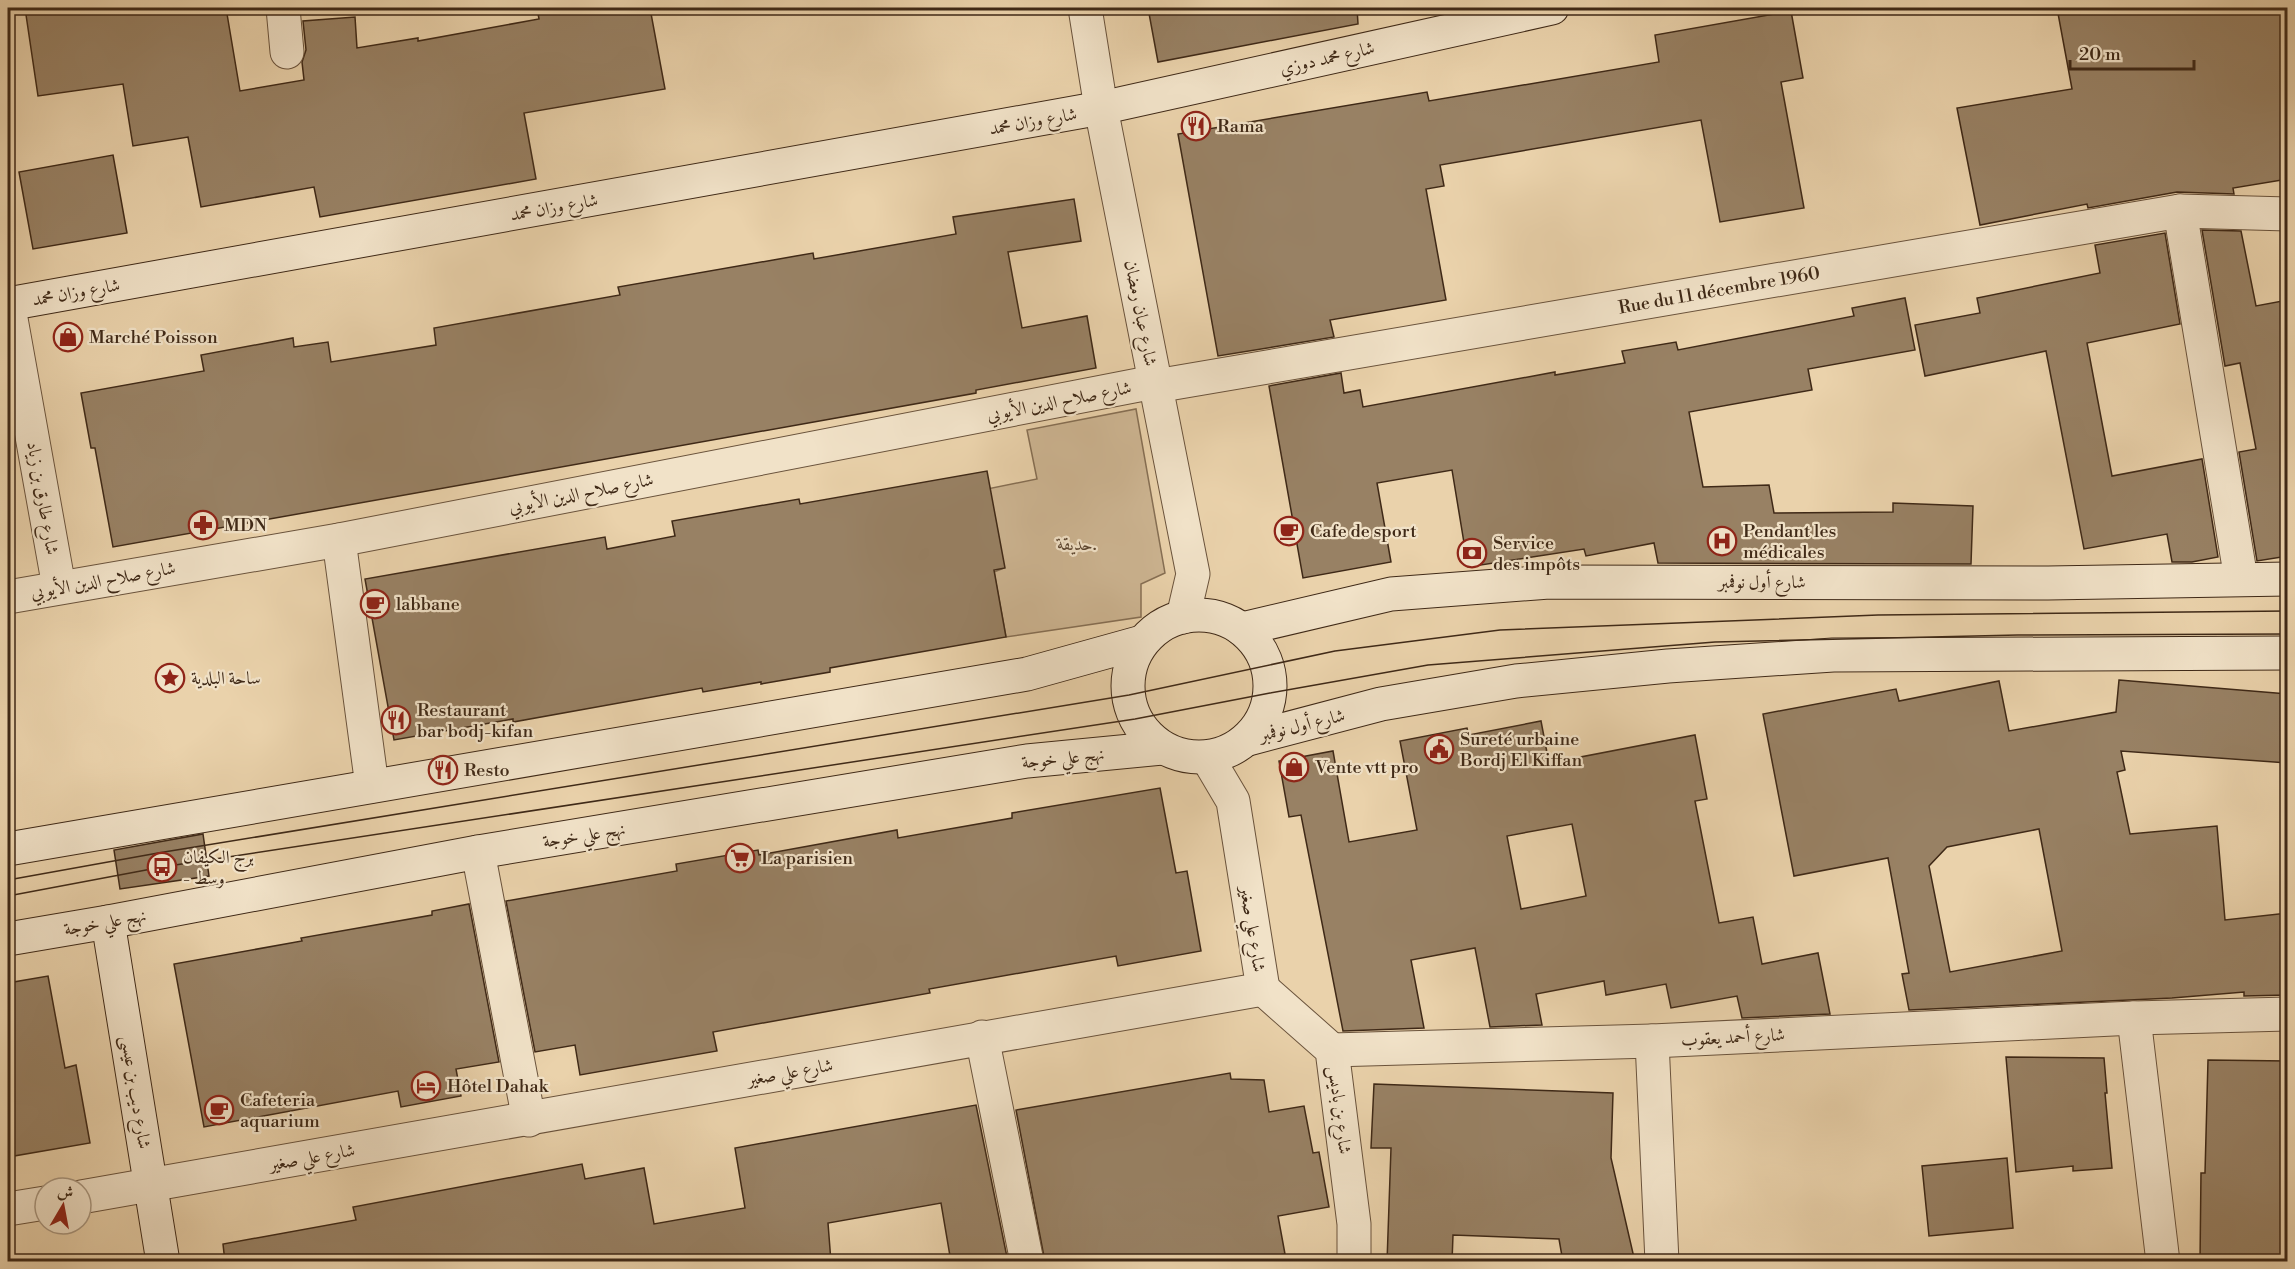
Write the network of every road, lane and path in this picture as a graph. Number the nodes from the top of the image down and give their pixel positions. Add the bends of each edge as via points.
1 (283, 8) edge
2 (1085, 8) edge
3 (1552, 8) edge
4 (287, 52) dead end
5 (1101, 108) junction
6 (2180, 212) junction
7 (2286, 214) edge
8 (8, 304) edge
9 (1155, 384) junction
10 (339, 540) junction
11 (2241, 579) junction
12 (2288, 579) edge
13 (59, 587) junction
14 (8, 597) edge
15 (1183, 617) junction
16 (1242, 629) junction
17 (1142, 642) junction
18 (2288, 653) edge
19 (1248, 739) junction
20 (1162, 748) junction
21 (1207, 757) junction
22 (372, 786) junction
23 (8, 849) edge
24 (478, 852) junction
25 (108, 922) junction
26 (8, 939) edge
27 (1263, 989) junction
28 (2288, 1014) edge
29 (2134, 1018) junction
30 (982, 1037) junction
31 (1652, 1041) junction
32 (1332, 1050) junction
33 (529, 1120) junction
34 (150, 1185) junction
35 (93, 1195) edge
36 (33, 1205) edge
37 (8, 1209) edge
38 (162, 1262) edge
39 (1027, 1262) edge
40 (1354, 1262) edge
41 (1662, 1262) edge
42 (2163, 1262) edge

1 - 4 street
2 - 5 street, شارع عبان رمضان
3 - 5 street, شارع محمد دوزي
5 - 8 street, شارع وزان محمد
5 - 9 street, شارع عبان رمضان
6 - 7 street, Rue du 11 décembre 1960
6 - 9 street, Rue du 11 décembre 1960
6 - 11 street
8 - 13 street, شارع طارق بن زياد
9 - 10 street, شارع صلاح الدين الأيوبي
9 - 15 street, شارع عبان رمضان via 1193,574
10 - 13 street, شارع صلاح الدين الأيوبي
10 - 22 street
11 - 12 street, شارع أول نوفمبر
11 - 16 street, شارع أول نوفمبر via 2048,584 1548,582 1391,594
13 - 14 street, شارع صلاح الدين الأيوبي
15 - 16 street via 1204,615 1224,619
15 - 17 street via 1161,626
16 - 19 street via 1263,652 1270,676 1270,700
17 - 20 street via 1131,663 1127,686 1135,719
17 - 22 street via 1027,674
18 - 19 street, شارع أول نوفمبر via 1833,655 1668,666 1516,681 1381,704
19 - 21 street via 1229,751
20 - 21 street via 1184,757
20 - 24 street, نهج علي خوجة via 1027,761
21 - 27 street, شارع علي صغير via 1233,801
22 - 23 street
24 - 25 street, نهج علي خوجة
24 - 33 street
25 - 26 street, نهج علي خوجة
25 - 34 street, شارع ديب بن عيسى
27 - 30 street, شارع علي صغير
27 - 32 street, شارع بن باديس
28 - 29 street, شارع أحمد يعقوب
29 - 31 street, شارع أحمد يعقوب
29 - 42 street
30 - 33 street, شارع علي صغير
30 - 39 street
31 - 32 street, شارع أحمد يعقوب
31 - 41 street
32 - 40 street, شارع بن باديس via 1354,1224
33 - 34 street, شارع علي صغير
34 - 35 street, شارع علي صغير
34 - 38 street, شارع ديب بن عيسى
36 - 37 street

